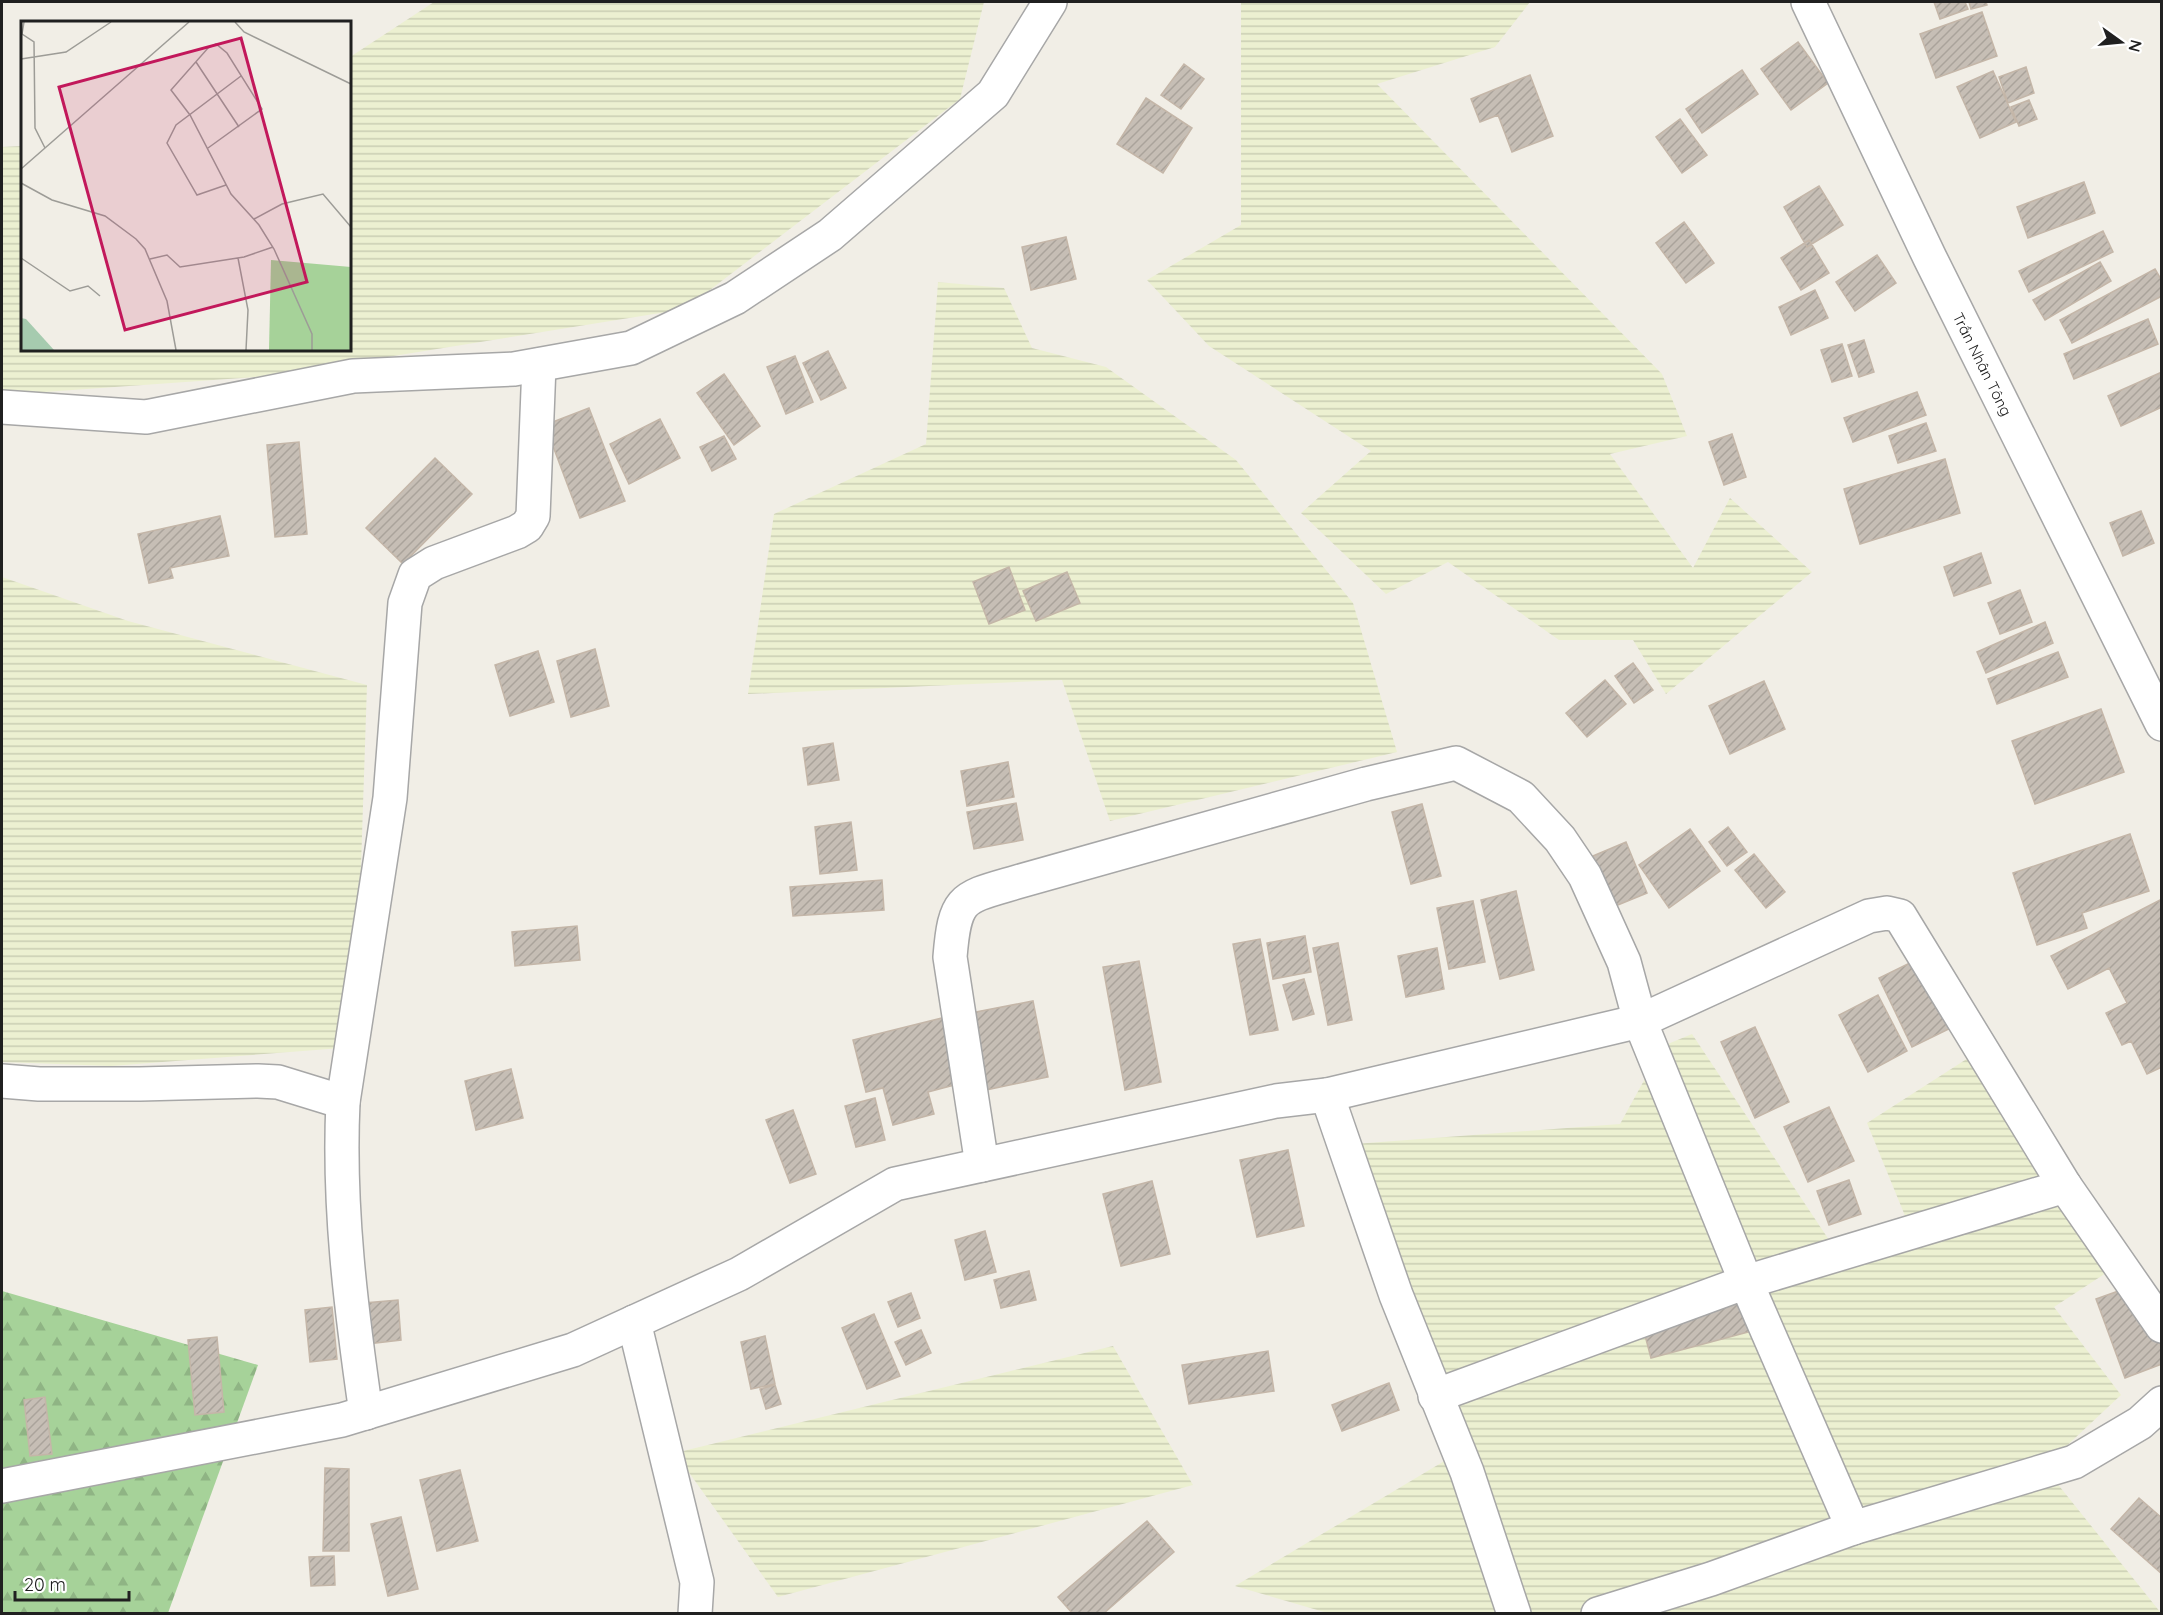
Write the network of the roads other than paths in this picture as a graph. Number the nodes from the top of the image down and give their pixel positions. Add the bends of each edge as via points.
1 (1050, 2) edge
2 (1808, 2) edge
3 (539, 365) junction
4 (2, 406) edge
5 (2162, 724) edge
6 (1640, 1021) junction
7 (2, 1081) edge
8 (1327, 1095) junction
9 (343, 1102) junction
10 (982, 1164) junction
11 (2065, 1186) junction
12 (1746, 1282) junction
13 (634, 1322) junction
14 (2162, 1326) edge
15 (1435, 1396) junction
16 (2162, 1403) edge
17 (366, 1413) junction
18 (2, 1486) edge
19 (1853, 1528) junction
20 (695, 1614) edge
21 (1514, 1614) edge
22 (1598, 1614) edge

1 - 3 street via 993,94 830,235 735,298 631,348
2 - 5 street, Trần Nhân Tông via 1930,258
3 - 4 street via 353,376 146,417
3 - 9 street via 533,516 517,532 424,569 416,575 405,603 390,798
6 - 8 street
6 - 10 street via 1624,962 1585,876 1566,848 1521,797 1456,763 1366,784 1062,869 973,895 964,902 952,926 950,957
6 - 11 street via 1869,916 1900,916
6 - 12 street
7 - 9 street via 278,1082
8 - 10 street via 1276,1101
8 - 15 street
9 - 17 street via 345,1234
10 - 13 street via 895,1184 740,1274
11 - 12 street
11 - 14 street
12 - 15 street
12 - 19 street
13 - 17 street via 573,1350
13 - 20 street via 697,1582
15 - 21 street via 1467,1472
16 - 19 street via 2140,1423 2074,1462
17 - 18 street
19 - 22 street

